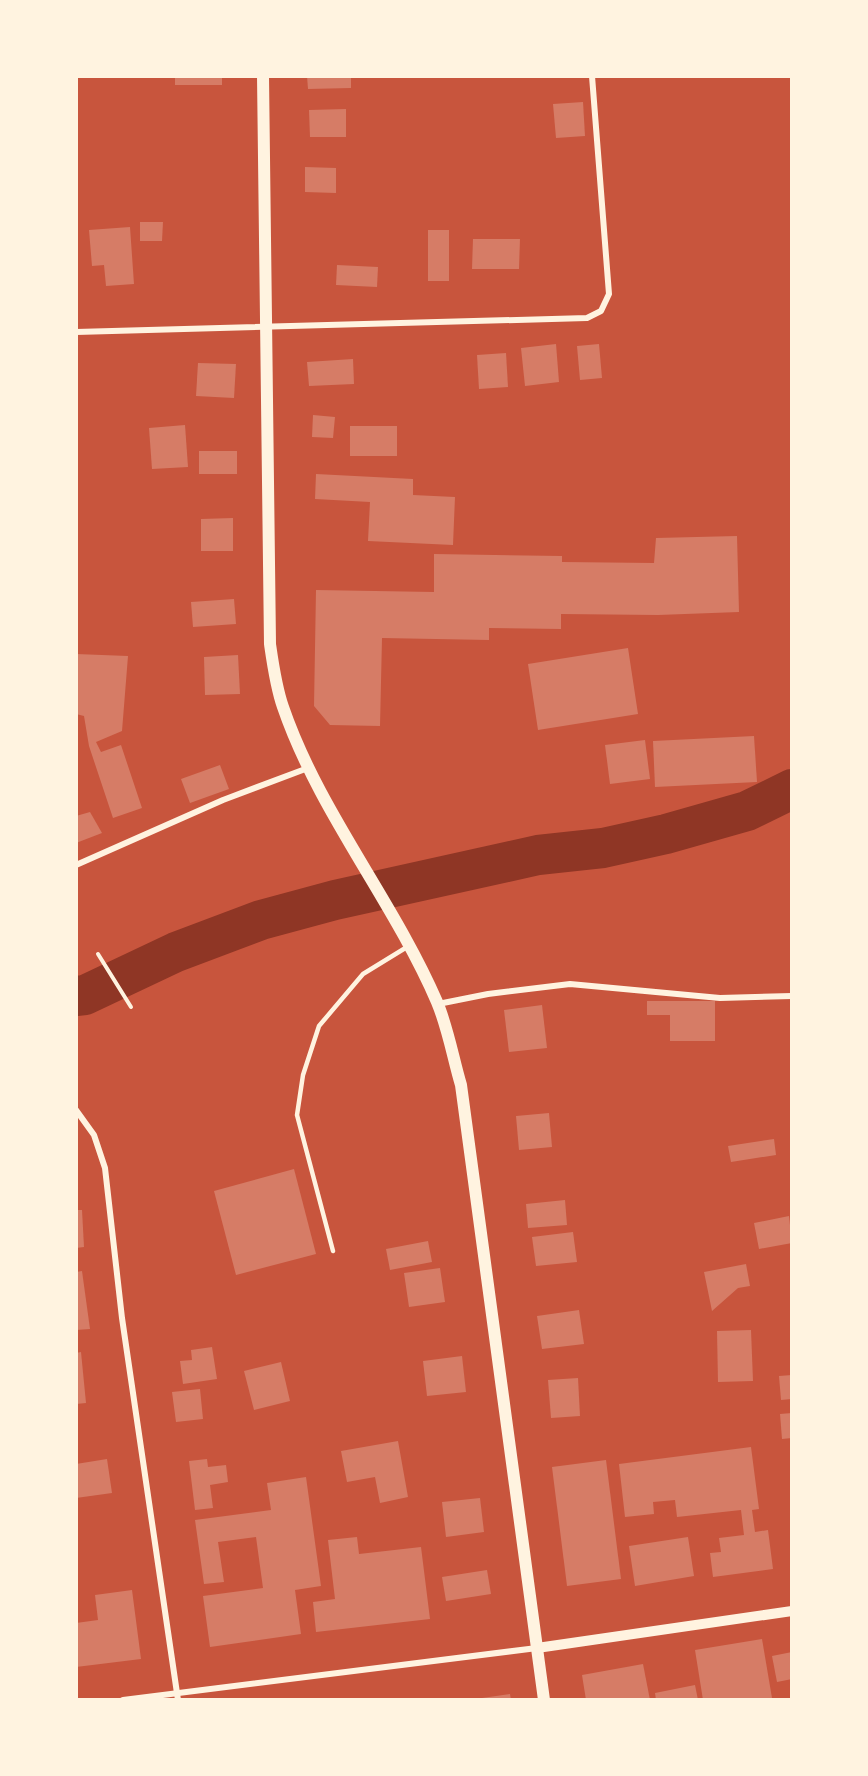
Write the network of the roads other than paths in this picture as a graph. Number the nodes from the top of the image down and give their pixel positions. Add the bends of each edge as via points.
1 (263, 76) edge
2 (592, 76) edge
3 (264, 328) junction
4 (76, 332) edge
5 (308, 768) junction
6 (76, 865) edge
7 (409, 945) junction
8 (792, 996) edge
9 (438, 1004) junction
10 (79, 1112) edge
11 (333, 1251) dead end
12 (792, 1611) edge
13 (537, 1648) junction
14 (177, 1696) edge
15 (123, 1700) edge
16 (544, 1700) edge

1 - 3 main road
2 - 3 street via 609,294 601,311 587,318
3 - 4 street
3 - 5 main road via 270,644 282,704
5 - 6 street via 223,800
5 - 7 main road
7 - 9 main road
7 - 11 lane via 363,974 345,993 319,1026 303,1075 297,1115
8 - 9 street via 720,998 570,984
9 - 13 main road via 461,1085
10 - 14 street via 94,1136 105,1168 122,1318
12 - 13 street
13 - 14 street
13 - 16 main road
14 - 15 street

